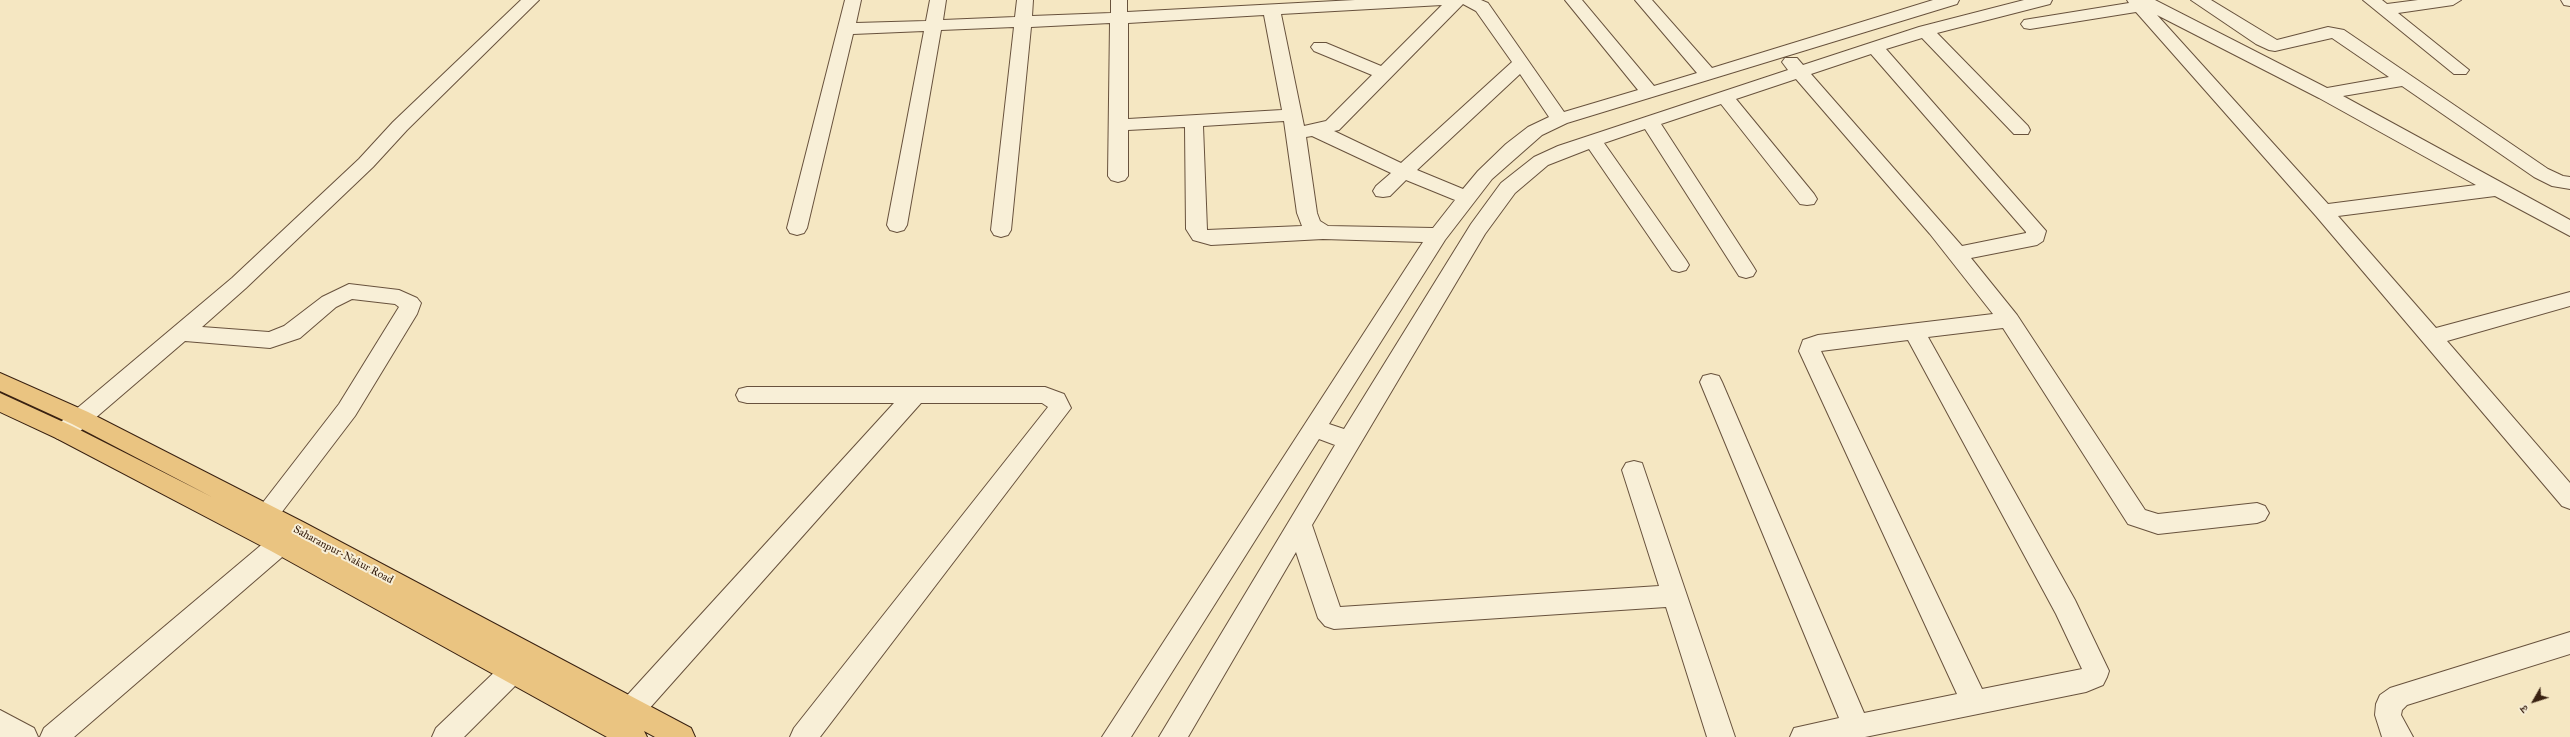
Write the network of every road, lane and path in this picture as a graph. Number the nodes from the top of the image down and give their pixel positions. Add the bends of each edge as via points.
1 (531, 0) edge
2 (853, 0) edge
3 (938, 0) edge
4 (1025, 0) edge
5 (1119, 0) edge
6 (1447, 0) edge
7 (1457, 0) edge
8 (1468, 0) edge
9 (1573, 0) edge
10 (1643, 0) edge
11 (2044, 0) edge
12 (2199, 0) edge
13 (2453, 0) edge
14 (1944, 1) edge
15 (1389, 2) edge
16 (2139, 2) edge
17 (2377, 5) edge
18 (1272, 11) junction
19 (1119, 18) junction
20 (1023, 22) junction
21 (2030, 24) dead end
22 (934, 26) junction
23 (846, 29) junction
24 (1925, 31) junction
25 (1320, 47) dead end
26 (1874, 47) junction
27 (1791, 62) junction
28 (1521, 63) junction
29 (2460, 70) dead end
30 (1384, 74) junction
31 (1708, 75) junction
32 (2406, 80) junction
33 (1650, 93) junction
34 (2326, 94) junction
35 (1725, 97) junction
36 (1560, 119) junction
37 (1194, 120) junction
38 (1650, 122) junction
39 (1295, 124) junction
40 (1118, 125) junction
41 (1316, 130) junction
42 (2021, 130) dead end
43 (1593, 141) junction
44 (1404, 172) junction
45 (1118, 176) dead end
46 (2570, 183) edge
47 (2498, 189) junction
48 (1383, 191) dead end
49 (1467, 198) junction
50 (1807, 199) dead end
51 (2323, 211) junction
52 (897, 225) dead end
53 (797, 228) dead end
54 (2570, 229) edge
55 (1001, 230) dead end
56 (1323, 232) junction
57 (1438, 236) junction
58 (1957, 254) junction
59 (1679, 265) dead end
60 (1746, 271) dead end
61 (2570, 299) edge
62 (2009, 320) junction
63 (1914, 331) junction
64 (182, 333) junction
65 (2431, 337) junction
66 (0, 381) edge
67 (1710, 382) dead end
68 (748, 395) dead end
69 (915, 395) junction
70 (0, 402) edge
71 (72, 425) junction
72 (1331, 434) junction
73 (1634, 470) dead end
74 (2570, 500) edge
75 (2257, 513) dead end
76 (266, 514) junction
77 (1300, 526) junction
78 (288, 537) junction
79 (1675, 596) junction
80 (2570, 643) edge
81 (512, 671) junction
82 (1975, 703) junction
83 (631, 710) junction
84 (0, 722) edge
85 (1856, 726) junction
86 (24, 737) edge
87 (54, 737) edge
88 (446, 737) edge
89 (634, 737) edge
90 (681, 737) edge
91 (804, 737) edge
92 (1116, 737) edge
93 (1173, 737) edge
94 (1721, 737) edge
95 (1804, 737) edge
96 (2399, 737) edge

1 - 64 street via 366,162 239,283
2 - 23 street
3 - 22 street
4 - 20 street
5 - 19 street
6 - 15 street
7 - 30 street
8 - 28 street via 1482,7
9 - 33 street
10 - 31 street
11 - 24 street
12 - 32 street via 2275,46 2328,32 2338,34
13 - 17 street
14 - 27 street
15 - 18 street
16 - 21 street
16 - 34 street
16 - 51 street
17 - 29 street
18 - 19 street
18 - 39 street
19 - 20 street
19 - 40 street
20 - 22 street
20 - 55 street
22 - 23 street
22 - 52 street
23 - 53 street
24 - 26 street
24 - 42 street
25 - 30 street
26 - 27 street
26 - 58 street via 2036,231 2036,236 2030,240
27 - 31 street
27 - 35 street
27 - 58 street
28 - 36 street
28 - 44 street
30 - 41 street via 1332,126
31 - 33 street
32 - 34 street
32 - 46 street via 2541,173 2559,182
33 - 36 street
34 - 47 street
35 - 38 street
35 - 50 street
36 - 49 street via 1535,131 1513,148 1485,175
37 - 39 street
37 - 40 street
37 - 56 street via 1196,229 1200,235 1211,238
38 - 43 street
38 - 60 street
39 - 41 street
39 - 56 street via 1307,213 1311,225
40 - 45 street
41 - 44 street
43 - 59 street
43 - 72 street via 1541,161 1508,188 1447,277
44 - 48 street
44 - 49 street
47 - 51 street
47 - 54 street
49 - 57 street
51 - 65 street
56 - 57 street
57 - 72 street
58 - 62 street
61 - 65 street
62 - 63 street
62 - 75 street via 2137,517 2158,524
63 - 82 street via 1818,343 1811,346 1810,351
63 - 82 street via 2066,608 2094,662 2096,671 2094,677 2086,680
64 - 71 street
64 - 76 street via 270,340 292,332 328,302 349,291 399,298 410,303 410,309 347,410
65 - 74 street
66 - 71 main road, Saharanpur-Nakur Road
67 - 85 street
68 - 69 street
69 - 83 street
69 - 91 street via 1045,395 1056,400 1060,408
70 - 71 main road, Saharanpur-Nakur Road
71 - 76 main road, Saharanpur-Nakur Road
71 - 78 main road, Saharanpur-Nakur Road
72 - 77 street
72 - 92 street
73 - 79 street
76 - 78 main road, Saharanpur-Nakur Road
77 - 79 street via 1326,610 1334,618
77 - 93 street
78 - 81 main road, Saharanpur-Nakur Road
78 - 83 main road, Saharanpur-Nakur Road
78 - 87 street
79 - 94 street
80 - 96 street via 2399,696 2389,704 2388,715 2392,729
81 - 88 street
81 - 89 main road, Saharanpur-Nakur Road
82 - 85 street
83 - 90 main road, Saharanpur-Nakur Road
84 - 86 street
85 - 95 street

